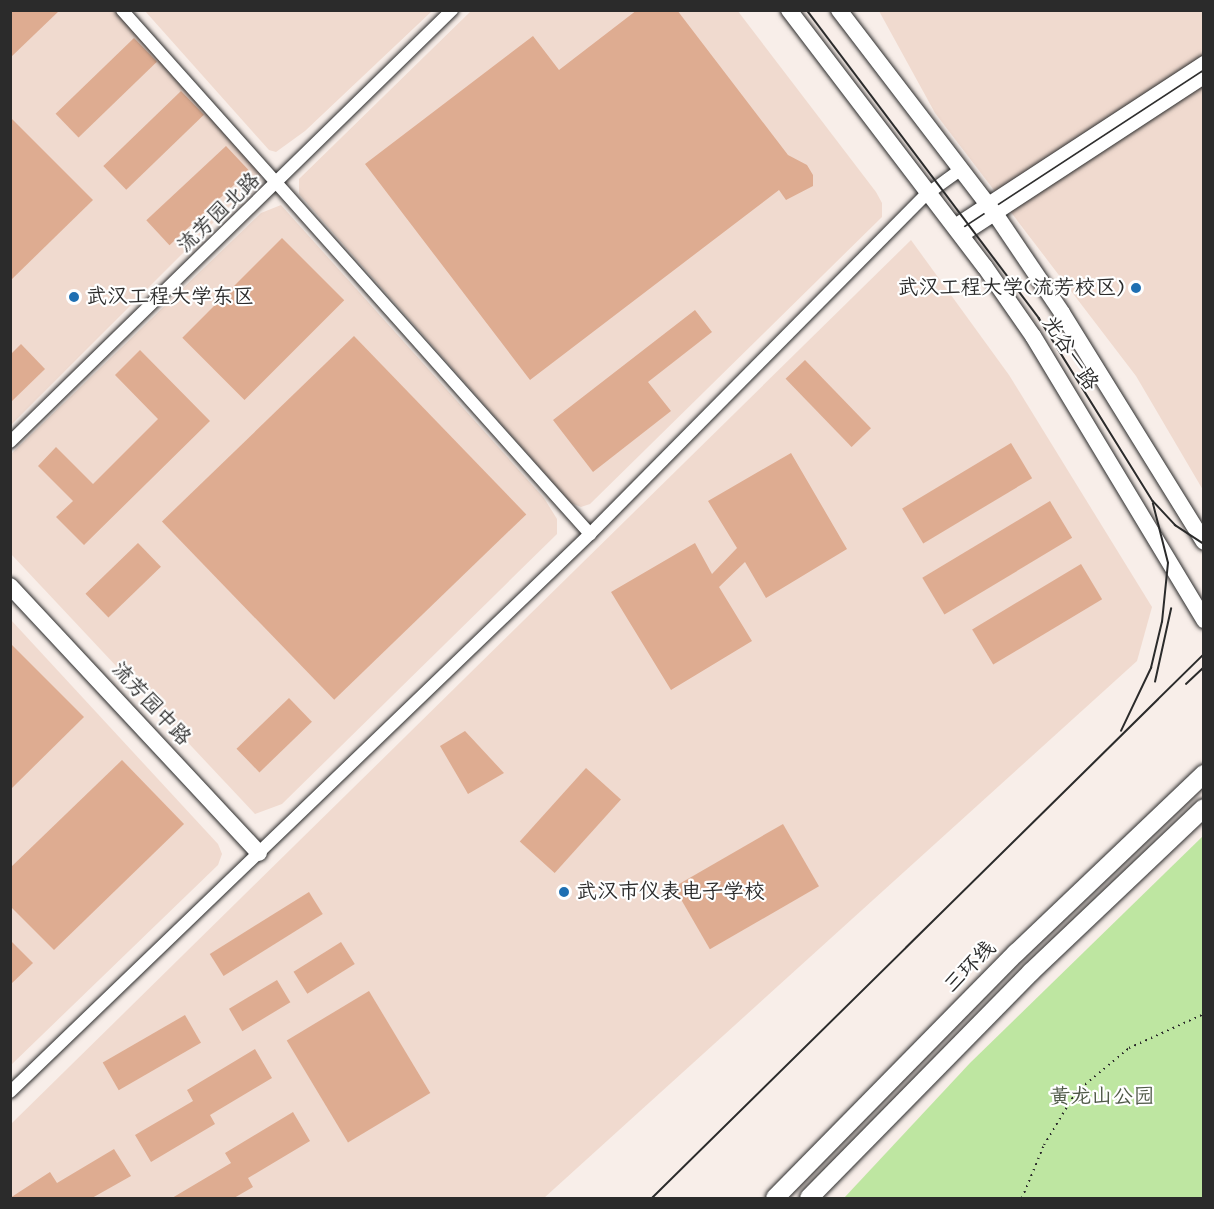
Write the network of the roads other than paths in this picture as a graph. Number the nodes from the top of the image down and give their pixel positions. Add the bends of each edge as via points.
1 (122, 10) edge
2 (452, 10) edge
3 (789, 10) edge
4 (839, 10) edge
5 (1203, 62) edge
6 (1203, 78) edge
7 (960, 170) junction
8 (276, 186) junction
9 (927, 194) junction
10 (992, 209) junction
11 (957, 231) junction
12 (10, 442) edge
13 (590, 534) junction
14 (1203, 542) edge
15 (10, 586) edge
16 (1203, 620) edge
17 (1203, 774) edge
18 (1203, 808) edge
19 (259, 853) junction
20 (10, 1092) edge
21 (775, 1198) edge
22 (809, 1198) edge

1 - 8 street
2 - 8 street, 流芳园北路
3 - 9 main road, 光谷一路
4 - 7 main road, 光谷一路
5 - 10 street
6 - 10 street
7 - 9 street
7 - 10 main road, 光谷一路
8 - 12 street, 流芳园北路
8 - 13 street
9 - 11 main road, 光谷一路
9 - 13 street
10 - 11 street
10 - 14 main road, 光谷一路 via 1062,313
11 - 16 main road, 光谷一路 via 1073,398
13 - 19 street
15 - 19 main road, 流芳园中路
17 - 21 highway, 三环线 via 1016,953
18 - 22 highway via 1031,972
19 - 20 street

